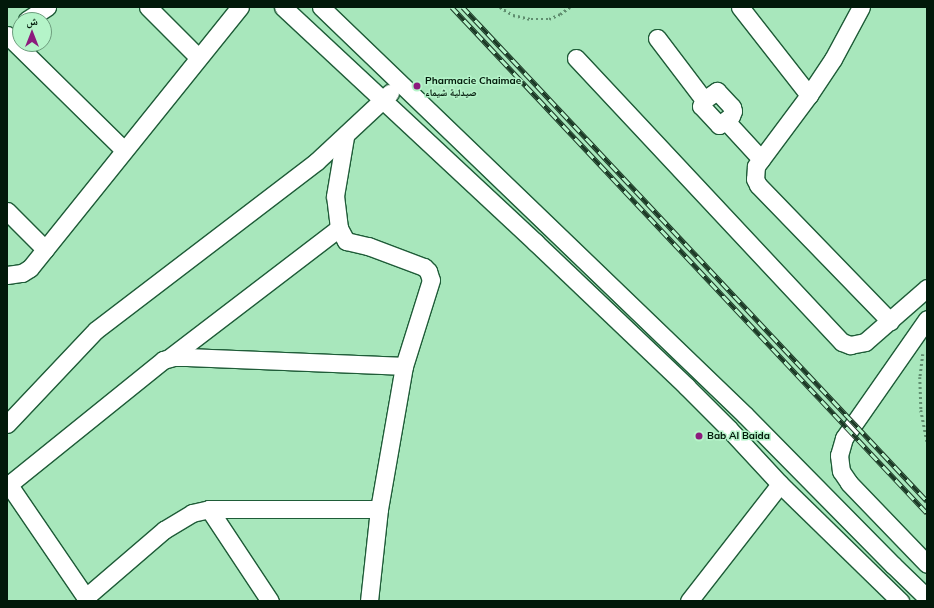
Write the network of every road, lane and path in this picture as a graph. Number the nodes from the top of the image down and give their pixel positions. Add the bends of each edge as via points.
1 (148, 7) edge
2 (240, 7) edge
3 (283, 7) edge
4 (321, 7) edge
5 (500, 7) edge
6 (570, 7) edge
7 (740, 7) edge
8 (861, 7) edge
9 (7, 34) edge
10 (657, 38) dead end
11 (198, 58) junction
12 (576, 58) dead end
13 (399, 83) junction
14 (809, 95) junction
15 (382, 101) junction
16 (346, 137) junction
17 (124, 150) junction
18 (761, 160) junction
19 (7, 211) edge
20 (339, 228) junction
21 (45, 249) junction
22 (7, 275) edge
23 (927, 288) edge
24 (927, 318) edge
25 (890, 321) junction
26 (924, 349) dead end
27 (169, 358) junction
28 (404, 366) junction
29 (7, 424) edge
30 (927, 441) edge
31 (780, 484) junction
32 (8, 486) edge
33 (209, 509) junction
34 (379, 509) junction
35 (927, 564) edge
36 (927, 598) edge
37 (87, 599) edge
38 (270, 601) edge
39 (369, 601) edge
40 (689, 601) edge
41 (900, 601) edge

1 - 11 street
2 - 11 street
3 - 15 street
4 - 13 street
5 - 6 path via 513,15 531,19 549,19
7 - 14 street
8 - 14 street via 833,59
9 - 17 street
10 - 18 street via 704,100 714,91 720,93 733,109 726,121
11 - 17 street
12 - 25 street via 842,342 850,345 865,342
13 - 15 street
13 - 36 street via 740,409
14 - 18 street
15 - 16 street
15 - 31 street via 675,376
16 - 20 street via 335,196
16 - 29 street via 96,330
17 - 21 street
18 - 25 street via 755,173 758,185
19 - 21 street
20 - 27 street
20 - 28 street via 346,241 368,246 418,265 431,276 431,284
21 - 22 street via 30,268 22,273
23 - 25 street
24 - 35 street via 844,438 838,455 841,471 849,483
26 - 30 path via 920,377 921,410
27 - 28 street
27 - 32 street via 150,369
28 - 34 street
31 - 40 street
31 - 41 street
32 - 37 street
33 - 34 street
33 - 37 street via 192,513 164,530
33 - 38 street
34 - 39 street

